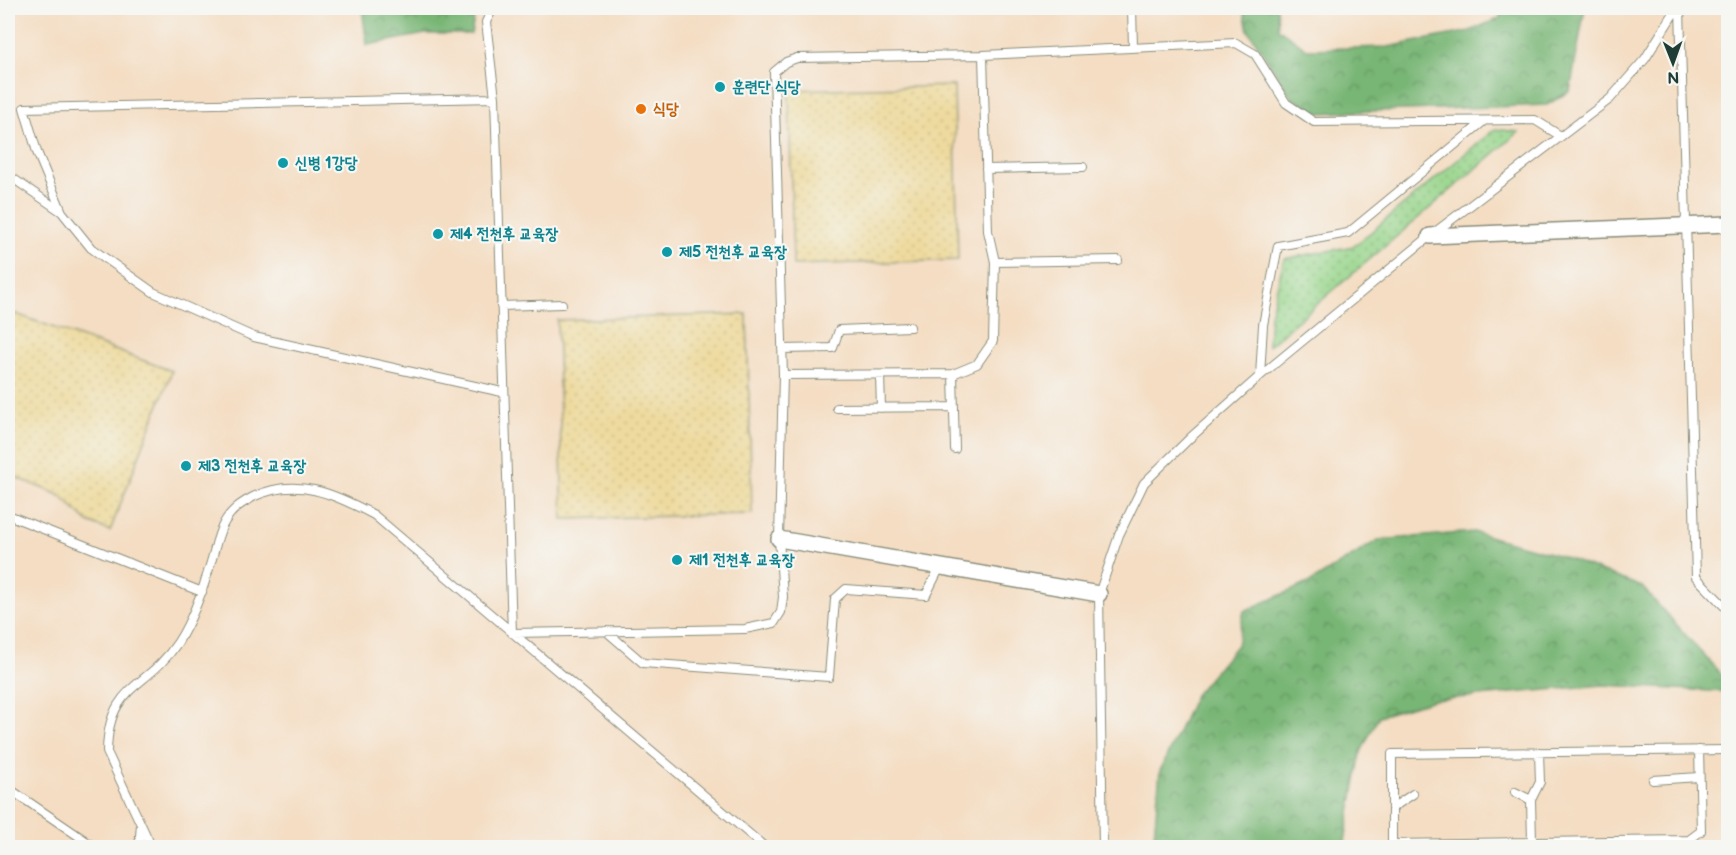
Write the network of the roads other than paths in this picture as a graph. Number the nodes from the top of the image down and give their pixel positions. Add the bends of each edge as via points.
1 (493, 8) edge
2 (1132, 8) edge
3 (1678, 8) edge
4 (1133, 47) junction
5 (983, 55) junction
6 (495, 98) junction
7 (1484, 121) junction
8 (1559, 135) junction
9 (1083, 167) dead end
10 (986, 169) junction
11 (8, 175) edge
12 (62, 212) junction
13 (1728, 224) edge
14 (1686, 225) junction
15 (1430, 236) junction
16 (1118, 260) dead end
17 (995, 262) junction
18 (562, 304) dead end
19 (501, 306) junction
20 (910, 327) dead end
21 (782, 349) junction
22 (953, 374) junction
23 (783, 375) junction
24 (880, 375) junction
25 (1260, 376) junction
26 (502, 392) junction
27 (954, 407) junction
28 (837, 408) dead end
29 (881, 408) junction
30 (955, 449) dead end
31 (8, 515) edge
32 (779, 538) junction
33 (940, 567) junction
34 (202, 592) junction
35 (1099, 594) junction
36 (1728, 610) edge
37 (606, 631) junction
38 (512, 633) junction
39 (1699, 750) junction
40 (1728, 750) edge
41 (1539, 752) junction
42 (1700, 777) junction
43 (1653, 780) dead end
44 (8, 788) edge
45 (1515, 792) dead end
46 (1413, 794) dead end
47 (1531, 800) junction
48 (1392, 808) junction
49 (141, 822) junction
50 (1532, 842) junction
51 (766, 847) edge
52 (96, 848) edge
53 (139, 848) edge
54 (152, 848) edge
55 (1103, 848) edge

1 - 6 lane via 486,22
2 - 4 lane
3 - 8 lane via 1644,59 1610,99
3 - 14 lane
4 - 5 lane
4 - 7 lane via 1236,43 1255,54 1286,103 1314,122
5 - 10 lane
5 - 21 lane via 797,58 774,72
6 - 12 lane via 24,108
6 - 19 lane
7 - 8 lane via 1534,120
7 - 25 lane via 1348,233 1278,246 1263,325
8 - 15 lane
9 - 10 lane
10 - 17 lane via 988,231
11 - 12 lane
12 - 26 lane via 91,248 153,292 255,337
13 - 14 street
14 - 15 street
14 - 36 lane via 1696,577
15 - 25 lane
16 - 17 lane
17 - 22 lane via 993,341 977,364
18 - 19 lane
19 - 26 lane
20 - 21 lane via 839,330 832,348
21 - 23 lane
22 - 24 lane
22 - 27 lane
23 - 24 lane
23 - 32 lane
24 - 29 lane
25 - 35 lane via 1144,483 1119,535
26 - 38 lane
27 - 29 lane
27 - 30 lane
28 - 29 lane
31 - 34 lane
32 - 33 street
32 - 37 lane via 783,597 781,612 774,623 745,629
33 - 35 street
33 - 37 lane via 926,595 846,589 835,599 828,677 643,663
34 - 38 lane via 223,525 236,505 261,493 290,486 314,489 374,515
34 - 49 lane via 168,658 127,692 115,706 111,720 107,752
35 - 55 lane
37 - 38 lane
38 - 51 lane
39 - 40 lane
39 - 41 lane
39 - 42 lane
41 - 47 lane via 1540,782
41 - 48 lane via 1392,754
42 - 43 lane
42 - 50 lane via 1701,831 1689,840
44 - 52 lane
45 - 47 lane
46 - 48 lane
47 - 50 lane
48 - 50 lane via 1392,844
49 - 53 lane
49 - 54 lane

